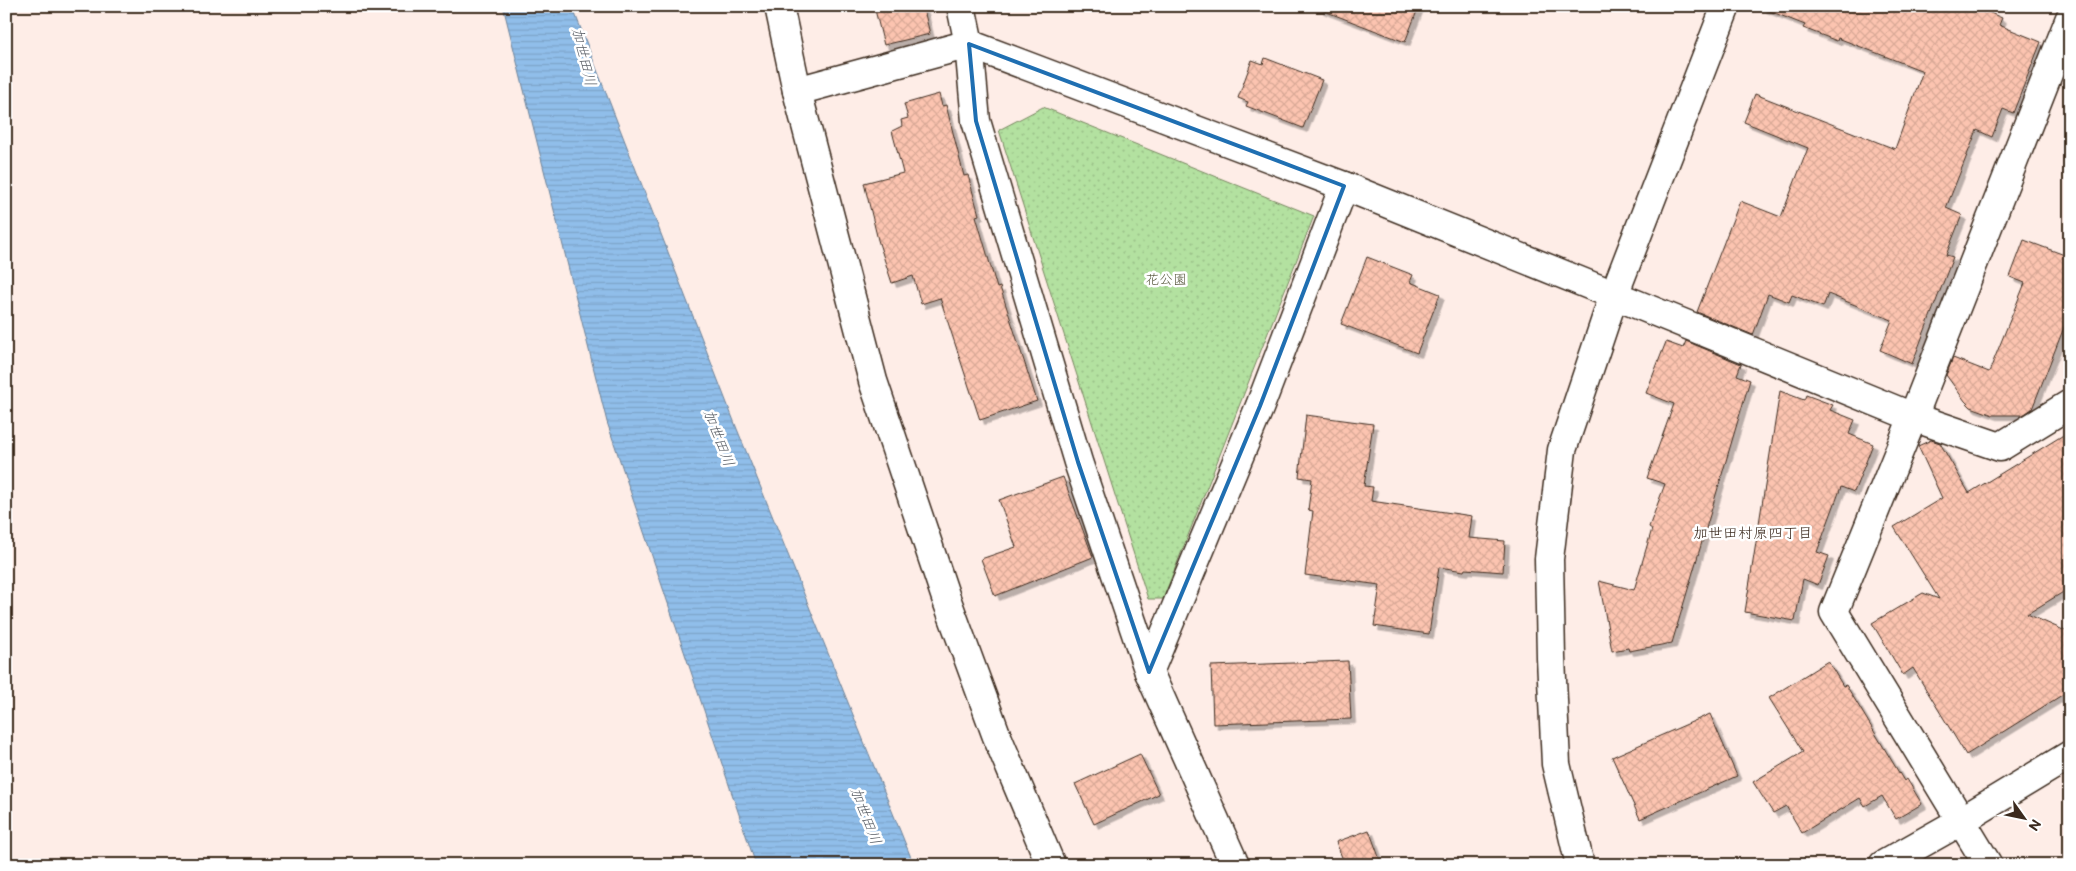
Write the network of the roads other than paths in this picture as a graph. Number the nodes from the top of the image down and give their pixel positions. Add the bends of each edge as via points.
1 (779, 6) edge
2 (961, 6) edge
3 (1726, 6) edge
4 (2070, 18) edge
5 (969, 44) junction
6 (797, 91) junction
7 (1344, 186) junction
8 (1614, 295) junction
9 (2070, 404) edge
10 (1913, 417) junction
11 (1149, 672) junction
12 (2070, 755) edge
13 (1962, 820) junction
14 (1051, 865) edge
15 (1234, 865) edge
16 (1580, 865) edge
17 (1883, 865) edge
18 (1988, 865) edge

1 - 6 street
2 - 5 street
3 - 8 street
4 - 10 street
5 - 6 street
5 - 7 street
5 - 11 street via 976,121 1078,462
6 - 14 street via 873,381 996,734
7 - 8 street
7 - 11 street via 1260,406
8 - 10 street
8 - 16 street via 1562,450 1549,559 1556,764
9 - 10 street via 2000,447
10 - 13 street via 1834,612
11 - 15 street
12 - 13 street
13 - 17 street
13 - 18 street

